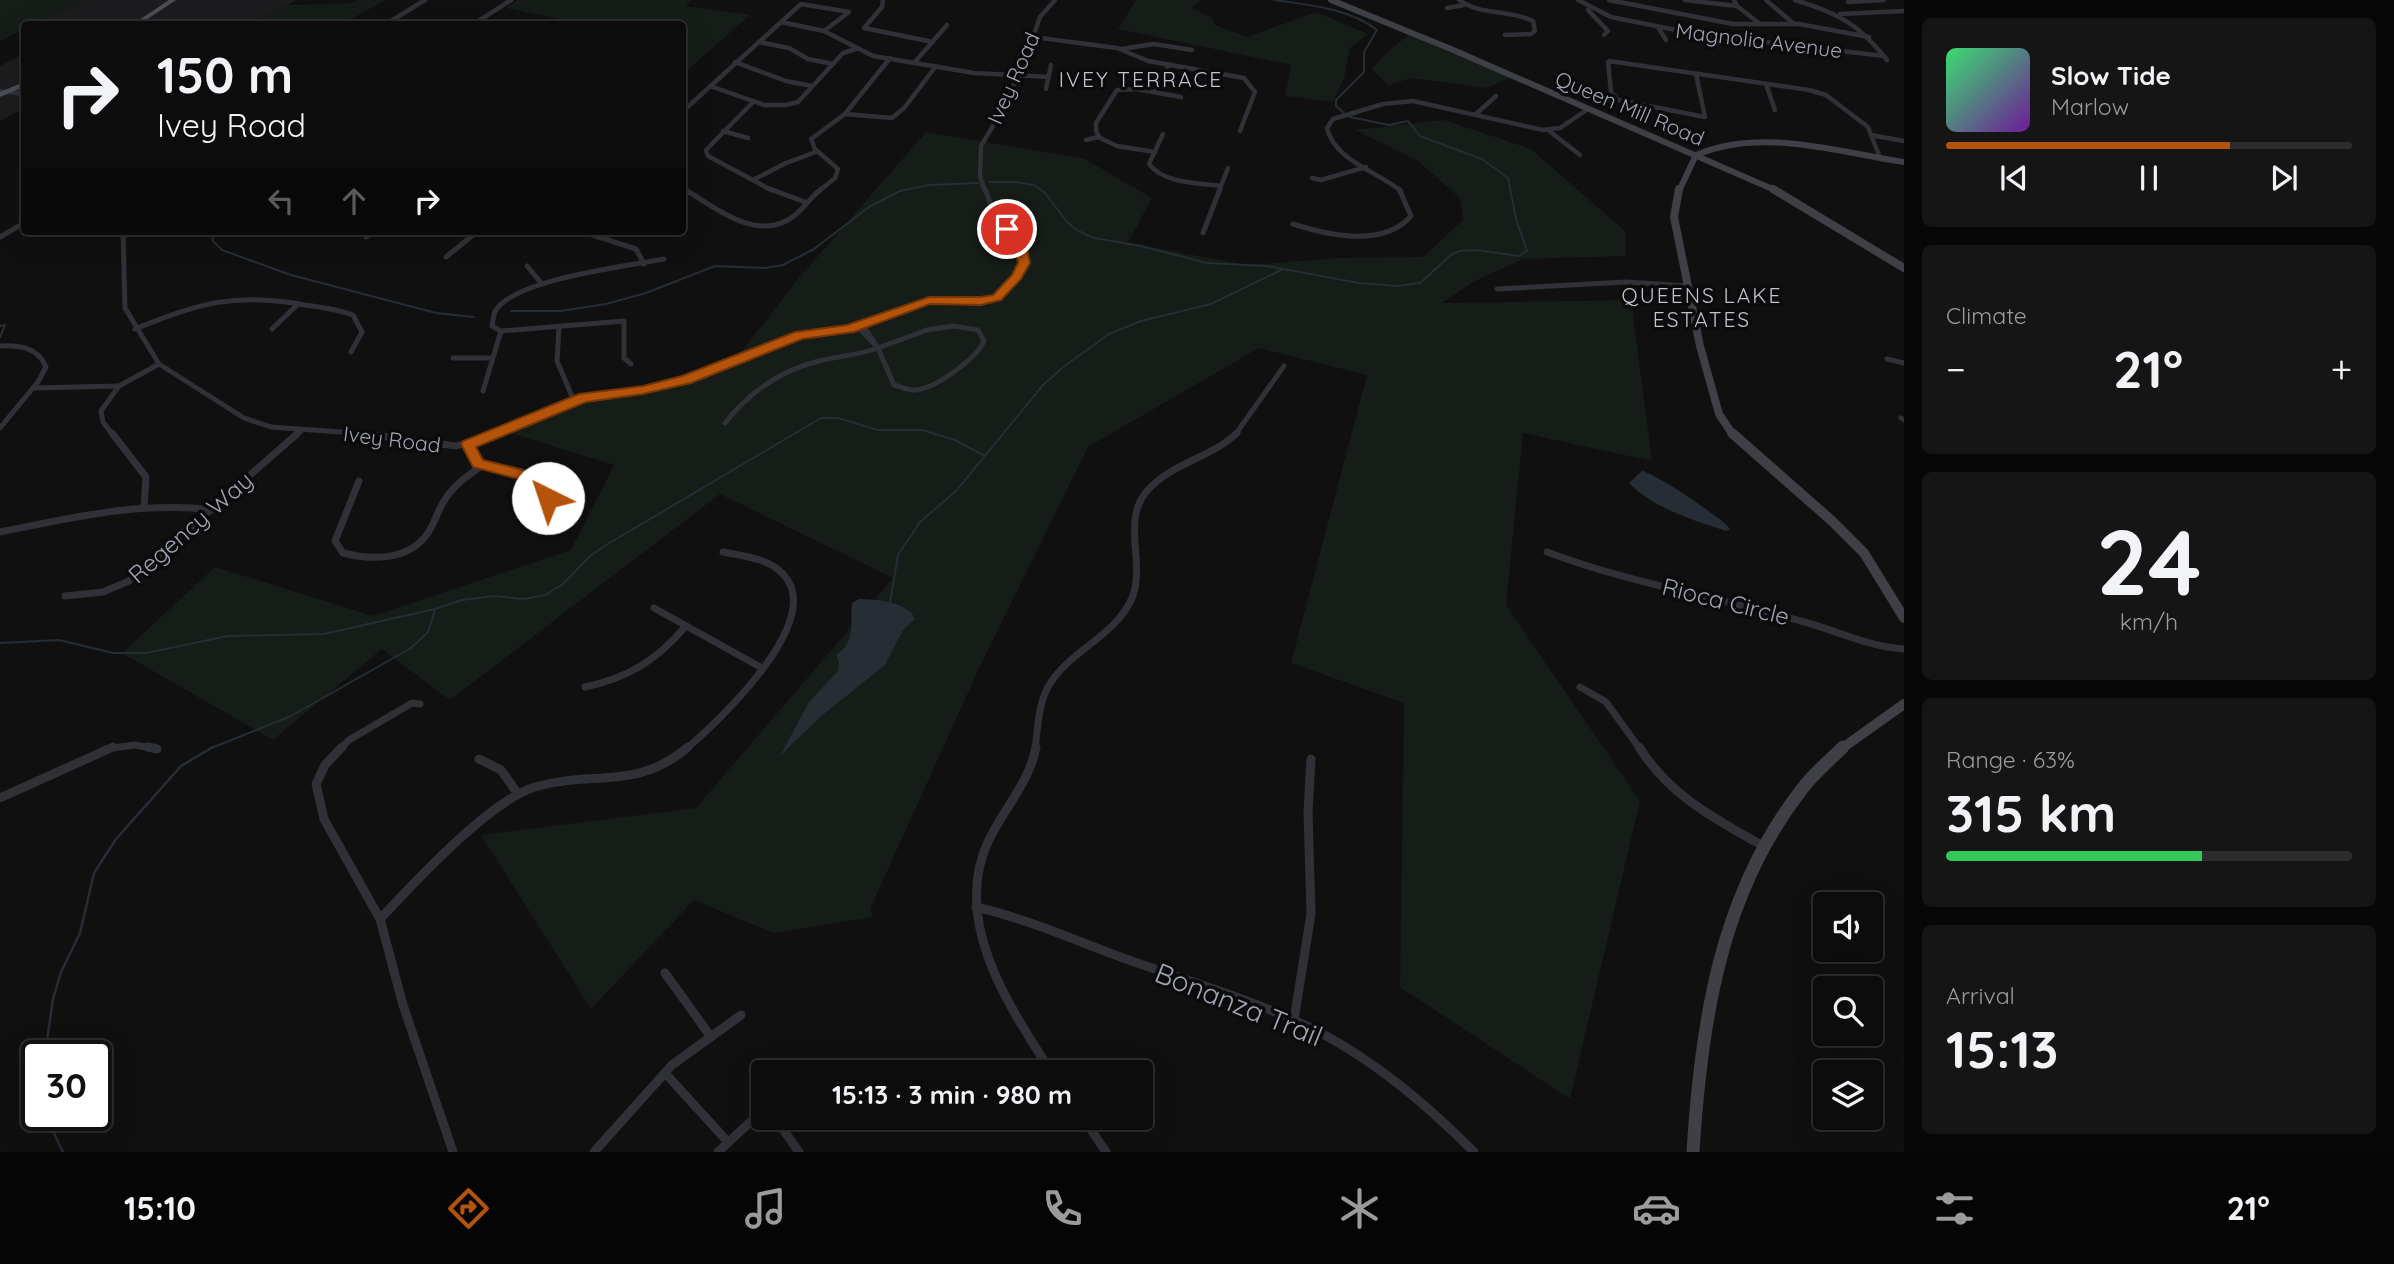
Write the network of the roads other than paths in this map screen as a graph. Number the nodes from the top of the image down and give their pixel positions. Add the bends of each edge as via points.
1 (173, 0) edge
2 (425, 0) edge
3 (511, 0) edge
4 (883, 0) edge
5 (1055, 0) edge
6 (1331, 0) edge
7 (1459, 0) edge
8 (1578, 0) edge
9 (1609, 0) edge
10 (1685, 0) edge
11 (1734, 0) edge
12 (1766, 0) edge
13 (1796, 0) edge
14 (1885, 0) edge
15 (1845, 1) edge
16 (1464, 5) junction
17 (1737, 6) junction
18 (1447, 8) dead end
19 (1904, 12) edge
20 (1866, 14) junction
21 (1842, 15) junction
22 (141, 21) edge
23 (391, 21) edge
24 (479, 21) edge
25 (781, 22) junction
26 (1793, 23) junction
27 (1760, 24) junction
28 (947, 25) dead end
29 (1658, 27) junction
30 (824, 31) junction
31 (1604, 34) dead end
32 (1505, 35) dead end
33 (1033, 37) junction
34 (1869, 37) junction
35 (1665, 40) dead end
36 (759, 42) junction
37 (933, 42) junction
38 (1789, 44) junction
39 (856, 49) junction
40 (1121, 49) junction
41 (1192, 50) dead end
42 (1795, 52) dead end
43 (890, 58) junction
44 (735, 62) junction
45 (914, 62) junction
46 (832, 64) junction
47 (1169, 64) junction
48 (1051, 65) dead end
49 (936, 66) junction
50 (1696, 74) junction
51 (1015, 75) junction
52 (1049, 77) junction
53 (1766, 84) junction
54 (21, 85) edge
55 (709, 86) junction
56 (812, 86) junction
57 (1046, 89) dead end
58 (1155, 92) junction
59 (3, 93) edge
60 (21, 94) edge
61 (1496, 96) dead end
62 (1181, 97) dead end
63 (752, 103) junction
64 (686, 108) edge
65 (1588, 109) junction
66 (1774, 110) dead end
67 (845, 114) junction
68 (1476, 114) junction
69 (723, 131) junction
70 (1240, 131) dead end
71 (1548, 131) junction
72 (1163, 134) dead end
73 (1871, 135) junction
74 (1098, 137) junction
75 (748, 138) dead end
76 (1086, 141) dead end
77 (1904, 141) edge
78 (816, 152) junction
79 (1155, 152) junction
80 (1580, 155) dead end
81 (1696, 155) junction
82 (1880, 158) junction
83 (1904, 162) edge
84 (1227, 167) dead end
85 (1366, 167) junction
86 (1312, 178) dead end
87 (753, 180) junction
88 (1221, 186) junction
89 (686, 190) edge
90 (805, 202) junction
91 (1293, 224) dead end
92 (21, 225) edge
93 (1203, 233) dead end
94 (123, 235) edge
95 (369, 235) edge
96 (473, 235) edge
97 (592, 235) edge
98 (0, 237) edge
99 (366, 237) dead end
100 (446, 257) dead end
101 (664, 259) dead end
102 (644, 264) junction
103 (527, 266) dead end
104 (1904, 268) edge
105 (542, 284) junction
106 (1688, 286) junction
107 (1497, 289) dead end
108 (298, 304) junction
109 (860, 326) junction
110 (559, 327) junction
111 (135, 329) junction
112 (272, 329) dead end
113 (501, 331) junction
114 (0, 346) edge
115 (878, 348) junction
116 (351, 352) dead end
117 (453, 358) dead end
118 (491, 358) junction
119 (1887, 359) dead end
120 (1904, 363) edge
121 (159, 364) junction
122 (631, 364) dead end
123 (1284, 366) dead end
124 (119, 386) junction
125 (33, 388) junction
126 (483, 391) dead end
127 (574, 401) junction
128 (725, 423) dead end
129 (0, 428) edge
130 (302, 430) junction
131 (468, 444) junction
132 (483, 465) junction
133 (359, 481) dead end
134 (144, 507) junction
135 (212, 510) junction
136 (534, 518) dead end
137 (0, 533) edge
138 (723, 552) dead end
139 (1547, 552) dead end
140 (65, 596) dead end
141 (654, 608) dead end
142 (1904, 618) edge
143 (685, 627) junction
144 (1904, 649) edge
145 (762, 667) junction
146 (585, 687) dead end
147 (1580, 687) dead end
148 (420, 704) dead end
149 (1904, 704) edge
150 (157, 749) dead end
151 (1311, 759) dead end
152 (479, 760) dead end
153 (518, 794) junction
154 (0, 798) edge
155 (1763, 846) junction
156 (976, 907) junction
157 (380, 919) junction
158 (665, 973) dead end
159 (741, 1015) dead end
160 (1294, 1020) junction
161 (711, 1037) junction
162 (1043, 1060) edge
163 (666, 1073) junction
164 (751, 1120) edge
165 (783, 1130) edge
166 (1091, 1130) edge
167 (727, 1141) junction
168 (453, 1152) edge
169 (594, 1152) edge
170 (718, 1152) edge
171 (799, 1152) edge
172 (1106, 1152) edge
173 (1474, 1152) edge
174 (1693, 1152) edge

1 - 22 main road
2 - 23 street
3 - 24 street
4 - 37 street via 864,28
5 - 33 street, Ivey Road via 1040,17
6 - 65 street, Queen Mill Road
7 - 16 street
8 - 29 street, Magnolia Avenue via 1611,17
8 - 31 street via 1606,27
9 - 27 street via 1717,22
10 - 17 street
11 - 17 street
12 - 26 street
13 - 21 street
14 - 15 street
15 - 20 street
16 - 18 street
16 - 32 street via 1533,21 1531,34
17 - 27 street
19 - 20 street
20 - 21 street
21 - 34 street, Magnolia Avenue
25 - 30 street
25 - 30 street via 801,4 849,12
25 - 36 street
26 - 27 street
26 - 34 street
28 - 37 street
29 - 35 street
29 - 38 street, Magnolia Avenue
30 - 39 street
33 - 40 street
33 - 51 street, Ivey Road via 1021,53
34 - 38 street, Magnolia Avenue via 1885,58
36 - 44 street
36 - 46 street
37 - 45 street
38 - 42 street
39 - 43 street
39 - 46 street
40 - 41 street via 1153,44
40 - 47 street
43 - 45 street
43 - 67 street
44 - 55 street
44 - 56 street
45 - 49 street
46 - 56 street
47 - 58 street
47 - 70 street via 1236,75 1250,82 1255,96
48 - 52 street
49 - 51 street
49 - 67 street via 892,118
50 - 50 street via 1706,117 1618,100 1611,92 1608,62
50 - 53 street
51 - 52 street
51 - 109 street, Ivey Road via 1011,95 981,146 979,163 993,210 1024,255 1017,276 997,298 929,300
52 - 57 street
53 - 66 street
53 - 73 street via 1826,95 1868,127
54 - 59 main road
55 - 63 street
55 - 64 street
56 - 63 street via 789,105
58 - 62 street
58 - 74 street via 1115,91 1096,123
59 - 60 street
61 - 68 street
63 - 69 street
65 - 71 street
65 - 81 street, Queen Mill Road
67 - 78 street via 811,139
68 - 71 street
68 - 85 street via 1402,101 1333,119 1326,130 1331,144
69 - 75 street
69 - 87 street via 706,150 708,156
71 - 80 street
72 - 79 street
73 - 77 street
73 - 82 street
74 - 76 street
74 - 79 street via 1114,145
78 - 87 street
78 - 90 street via 838,169 835,178
79 - 88 street via 1149,167 1157,174
81 - 82 street via 1751,142
81 - 104 street, Queen Mill Road via 1804,205
81 - 106 street via 1679,188 1674,217
82 - 83 street
84 - 88 street
85 - 86 street via 1321,180
85 - 91 street via 1401,191 1411,216 1408,222 1388,231 1340,236
87 - 90 street
88 - 93 street
89 - 90 street via 750,226 784,223
92 - 98 street
94 - 111 street via 125,308
95 - 99 street
96 - 100 street
97 - 102 street via 636,249
101 - 102 street
102 - 105 street
103 - 105 street
105 - 113 street via 497,307 492,326
106 - 107 street via 1626,282
106 - 142 street via 1719,414 1734,437 1858,545
108 - 111 street via 220,300
108 - 112 street
108 - 116 street via 353,315 362,332
109 - 115 street via 870,344
109 - 127 street, Ivey Road via 799,335 676,382
110 - 113 street
110 - 122 street via 624,321 624,358
110 - 127 street via 557,361
111 - 121 street
113 - 118 street
114 - 125 street via 21,346 41,355 46,367
115 - 115 street via 917,333 957,325 978,330 984,341 980,350 939,381 914,391 894,385
115 - 128 street via 813,362 756,389
117 - 118 street
118 - 126 street
119 - 120 street
121 - 124 street
121 - 130 street, Ivey Road via 244,418
123 - 156 street via 1235,436 1162,477 1137,506 1132,599 1116,621 1050,683 1030,772 979,864
124 - 125 street
124 - 134 street via 101,416 146,477
125 - 129 street
127 - 131 street, Ivey Road
130 - 131 street, Ivey Road via 382,435 444,446
130 - 135 street, Regency Way
131 - 132 street
132 - 133 street via 446,497 421,541 388,557 370,559 343,553 335,541
132 - 136 street via 545,484 548,498
134 - 135 street via 181,505
134 - 137 street
135 - 140 street, Regency Way via 130,582 103,592
138 - 145 street via 769,565 784,573 791,587 791,611 776,650
139 - 144 street, Rioca Circle via 1594,569 1803,621 1882,648
141 - 143 street
143 - 145 street
143 - 146 street via 637,672
145 - 153 street via 701,737 665,764 639,774 553,784
147 - 155 street via 1601,695 1663,780 1706,813
148 - 157 street via 412,703 349,740 325,765 316,784 324,819
149 - 155 street via 1832,757 1795,798
150 - 154 street via 135,745 107,748
151 - 160 street via 1311,914
152 - 153 street via 501,770
153 - 157 street via 476,826
155 - 174 street via 1729,923 1711,987 1699,1057
156 - 160 street, Bonanza Trail
156 - 162 street via 998,978
157 - 168 street via 403,1005
158 - 161 street
159 - 161 street
160 - 173 street, Bonanza Trail via 1389,1078
161 - 163 street
163 - 167 street
163 - 169 street
164 - 167 street
165 - 171 street
166 - 172 street
167 - 170 street

